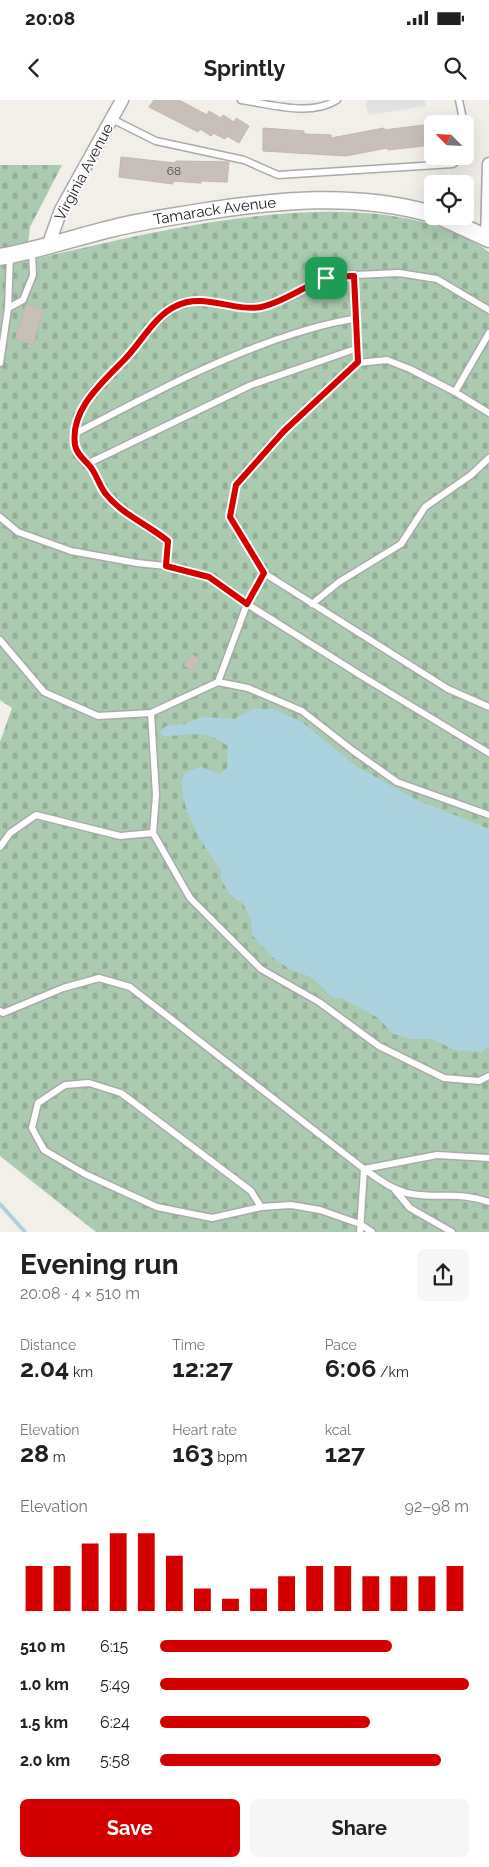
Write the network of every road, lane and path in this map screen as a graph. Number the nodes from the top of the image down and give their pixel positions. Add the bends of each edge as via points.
1 (122, 100) edge
2 (241, 100) edge
3 (337, 100) edge
4 (459, 100) edge
5 (462, 115) edge
6 (112, 119) junction
7 (489, 164) edge
8 (437, 165) edge
9 (424, 212) edge
10 (458, 225) edge
11 (488, 239) edge
12 (40, 248) junction
13 (5, 256) edge
14 (354, 276) junction
15 (8, 308) junction
16 (489, 310) edge
17 (355, 319) junction
18 (489, 334) edge
19 (358, 348) junction
20 (358, 362) junction
21 (0, 363) edge
22 (455, 392) junction
23 (489, 413) edge
24 (76, 433) junction
25 (489, 458) edge
26 (87, 464) junction
27 (0, 517) edge
28 (166, 566) junction
29 (264, 573) junction
30 (247, 604) junction
31 (312, 604) junction
32 (0, 640) edge
33 (218, 682) junction
34 (489, 707) edge
35 (151, 713) junction
36 (489, 752) edge
37 (489, 814) edge
38 (153, 833) junction
39 (0, 847) edge
40 (0, 1011) edge
41 (489, 1076) edge
42 (489, 1158) edge
43 (364, 1169) junction
44 (395, 1189) junction
45 (489, 1202) edge
46 (261, 1207) junction
47 (360, 1224) junction
48 (360, 1232) edge
49 (372, 1232) edge
50 (452, 1232) edge

1 - 6 street, Virginia Avenue
2 - 3 lane via 294,108 326,107
4 - 5 lane
6 - 8 lane via 156,141 244,160 278,175
6 - 12 street, Virginia Avenue
7 - 11 street
9 - 12 street, Tamarack Avenue via 363,202 314,200 247,205 116,228
10 - 11 street
12 - 13 street, Tamarack Avenue
12 - 15 lane via 24,300
13 - 15 lane
14 - 16 lane via 399,273 437,279
14 - 17 lane
14 - 24 lane via 326,278 296,295 261,307 195,300 175,306 155,323 127,358 90,394 78,418
15 - 21 lane
17 - 19 lane
17 - 24 lane via 338,320 264,343 172,384
18 - 22 lane
19 - 20 lane
19 - 26 lane via 251,385
20 - 22 lane via 387,360
20 - 29 lane via 284,431 236,485 230,517
22 - 23 lane
24 - 26 lane via 75,446
25 - 31 lane via 471,475 425,507 401,544 339,582
26 - 28 lane via 105,493 134,519 168,541
27 - 28 lane via 18,532 71,551
28 - 30 lane via 209,577
29 - 30 lane
29 - 31 lane
30 - 33 lane
30 - 36 lane
31 - 34 lane via 448,689
32 - 35 lane via 44,692 98,716
33 - 35 lane
33 - 37 lane via 248,688 302,711 397,782
35 - 38 lane via 156,795
38 - 39 lane via 120,836 36,815 10,833
38 - 41 lane via 190,898 261,969 319,1002 379,1046 444,1078 479,1081
40 - 43 lane via 3,1013 63,988 99,978 130,987
42 - 43 lane via 437,1156
43 - 44 lane
43 - 47 lane
44 - 45 lane via 412,1194 472,1196
44 - 50 lane via 410,1208
46 - 46 lane via 251,1192 121,1093 89,1084 65,1085 38,1103 32,1128 44,1150 85,1174 157,1207 212,1218
46 - 47 lane via 291,1205 320,1210
47 - 48 lane
47 - 49 lane

